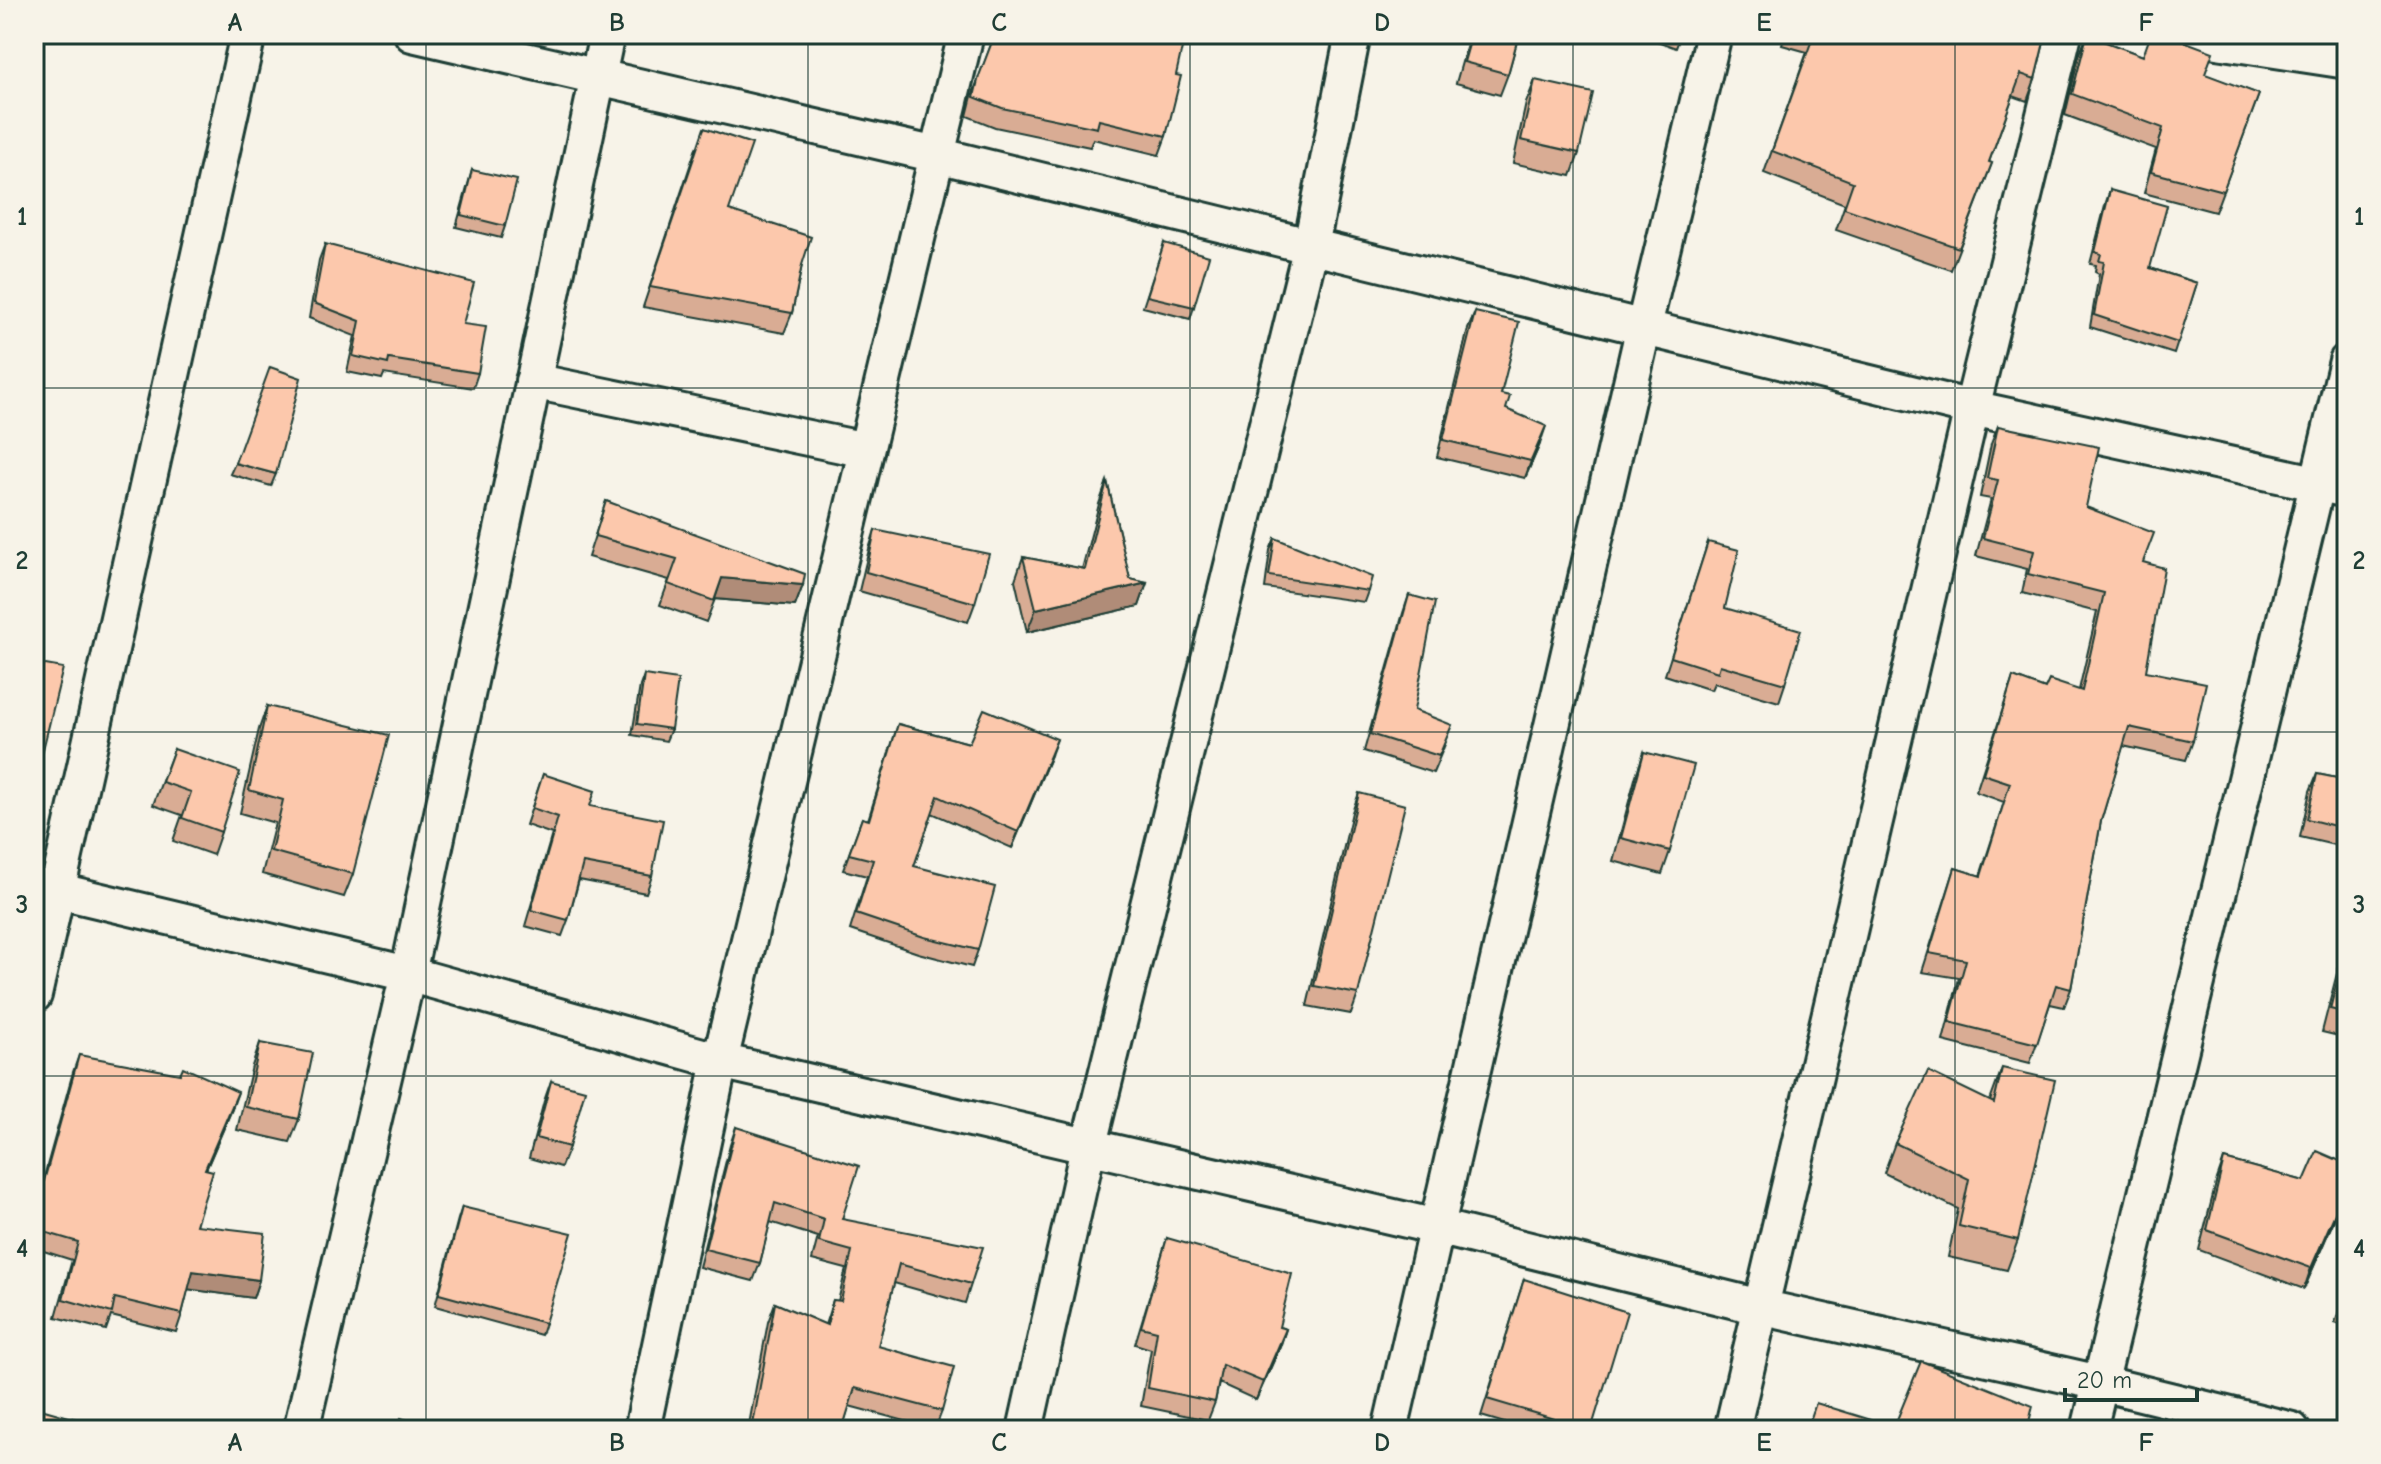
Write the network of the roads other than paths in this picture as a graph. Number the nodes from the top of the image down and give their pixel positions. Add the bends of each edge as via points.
1 (248, 34) edge
2 (412, 34) edge
3 (607, 34) edge
4 (966, 34) edge
5 (1353, 34) edge
6 (1714, 34) edge
7 (2064, 34) edge
8 (2171, 34) edge
9 (2347, 61) edge
10 (597, 78) junction
11 (937, 155) junction
12 (1311, 246) junction
13 (1644, 326) junction
14 (2347, 361) edge
15 (533, 381) junction
16 (1972, 408) junction
17 (866, 450) junction
18 (2333, 486) edge
19 (46, 888) edge
20 (408, 974) junction
21 (34, 995) edge
22 (720, 1061) junction
23 (1088, 1148) junction
24 (1437, 1227) junction
25 (1760, 1307) junction
26 (2100, 1383) junction
27 (301, 1430) edge
28 (642, 1430) edge
29 (1025, 1430) edge
30 (1390, 1430) edge
31 (1732, 1430) edge
32 (2089, 1430) edge
33 (2292, 1430) edge

1 - 19 street
2 - 10 street
3 - 10 street
4 - 11 street
5 - 12 street
6 - 13 street
7 - 16 street
8 - 9 street
10 - 11 street
10 - 15 street
11 - 12 street
11 - 17 street
12 - 13 street
12 - 23 street
13 - 16 street
13 - 24 street
14 - 18 street
15 - 17 street
15 - 20 street
16 - 18 street
16 - 25 street
17 - 22 street
18 - 26 street
19 - 20 street
19 - 21 street
20 - 22 street
20 - 27 street
22 - 23 street
22 - 28 street
23 - 24 street
23 - 29 street
24 - 25 street
24 - 30 street
25 - 26 street
25 - 31 street
26 - 32 street
26 - 33 street

